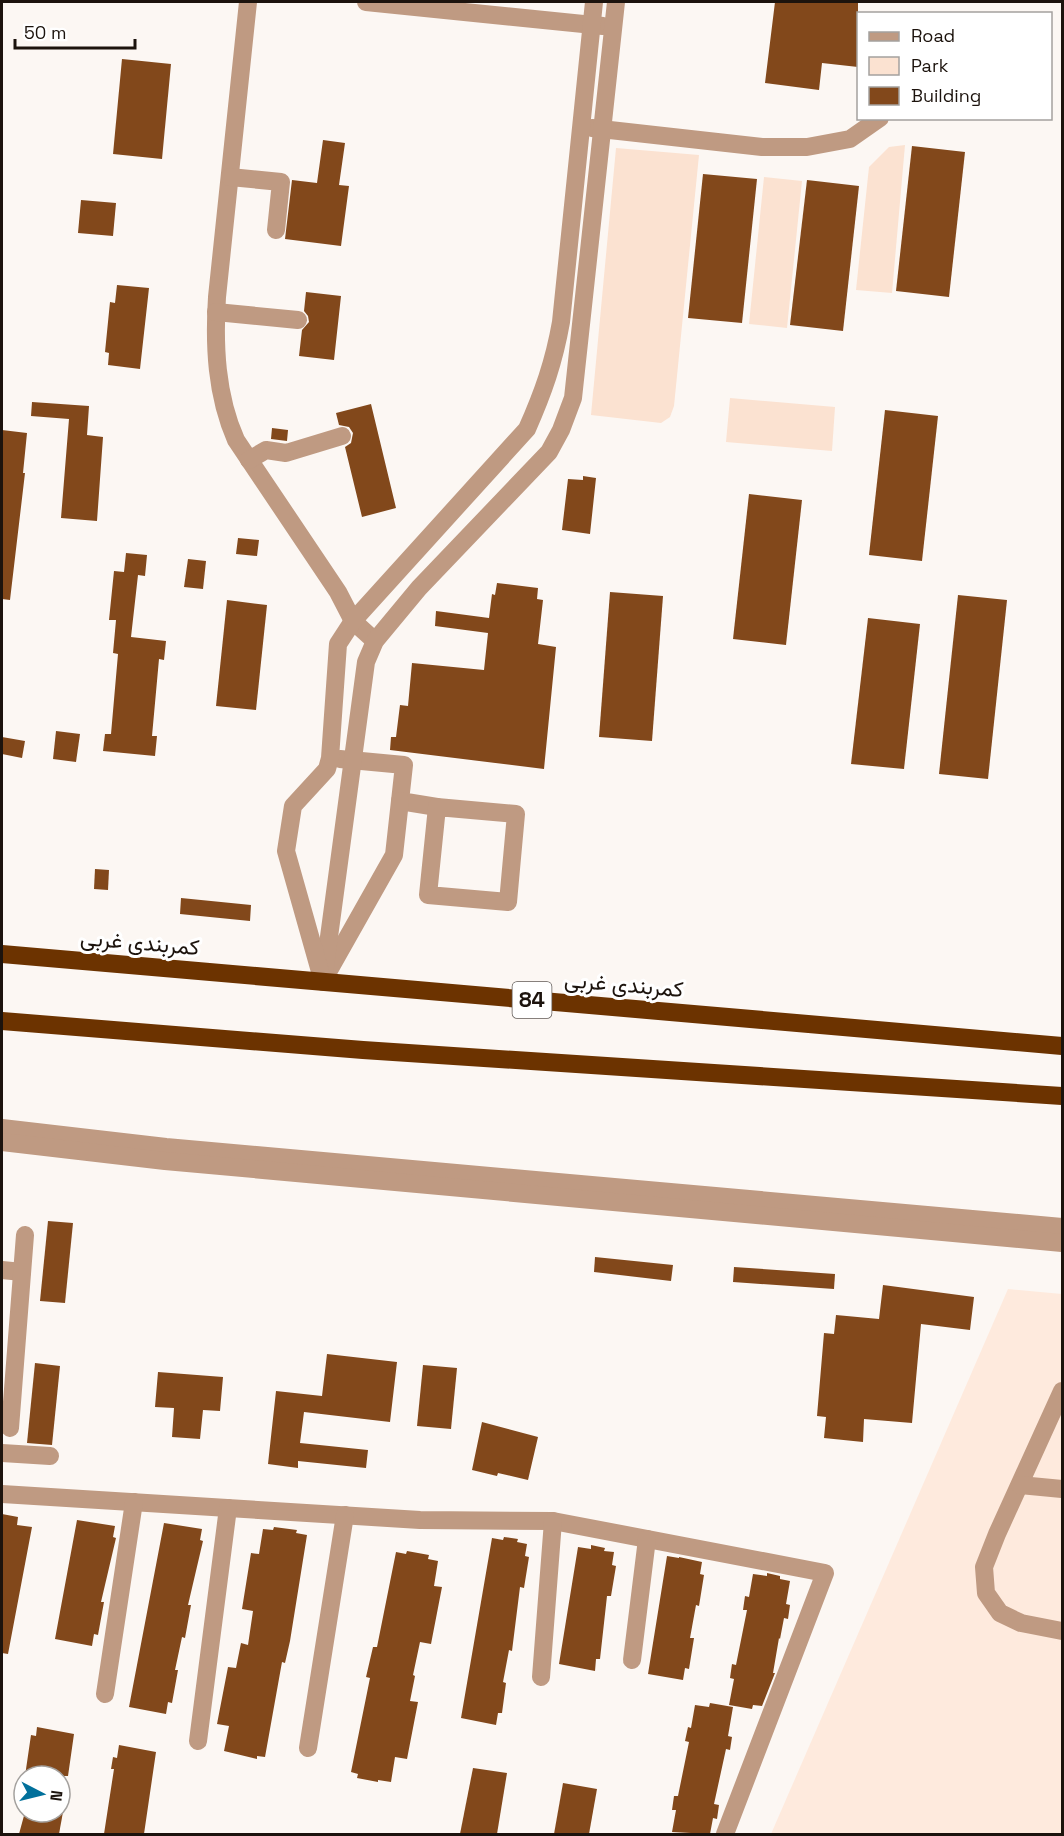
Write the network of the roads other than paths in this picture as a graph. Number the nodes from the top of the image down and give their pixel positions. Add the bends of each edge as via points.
1 (248, 2) edge
2 (366, 2) edge
3 (594, 2) edge
4 (616, 2) edge
5 (592, 25) junction
6 (613, 27) junction
7 (877, 120) edge
8 (581, 127) junction
9 (602, 129) junction
10 (230, 177) junction
11 (276, 231) dead end
12 (216, 312) junction
13 (298, 320) dead end
14 (342, 436) dead end
15 (249, 460) junction
16 (353, 621) junction
17 (375, 641) junction
18 (330, 758) junction
19 (352, 759) junction
20 (400, 801) junction
21 (437, 807) junction
22 (2, 954) edge
23 (323, 982) junction
24 (2, 1021) edge
25 (1062, 1047) edge
26 (1062, 1096) edge
27 (2, 1128) edge
28 (2, 1142) edge
29 (1062, 1227) edge
30 (25, 1235) dead end
31 (1062, 1243) edge
32 (2, 1270) edge
33 (22, 1272) junction
34 (8, 1385) edge
35 (1062, 1391) edge
36 (10, 1428) dead end
37 (2, 1453) edge
38 (50, 1456) dead end
39 (1020, 1485) junction
40 (1062, 1489) edge
41 (2, 1494) edge
42 (134, 1502) junction
43 (228, 1508) junction
44 (345, 1515) junction
45 (553, 1521) junction
46 (647, 1539) junction
47 (1062, 1631) edge
48 (632, 1660) dead end
49 (541, 1677) dead end
50 (105, 1695) dead end
51 (198, 1741) dead end
52 (308, 1748) dead end
53 (725, 1834) edge

1 - 10 street
2 - 5 street
3 - 5 street
4 - 6 street
5 - 6 street
5 - 8 street
6 - 9 street
7 - 9 street via 850,139 807,147 762,147
8 - 9 street
8 - 16 street via 554,362 527,429
9 - 17 street via 573,398 561,430 549,452 419,588
10 - 11 street via 281,182
10 - 12 street
12 - 13 street
12 - 15 street via 215,342 225,416
14 - 15 street via 286,453 266,450
15 - 16 street via 338,592
16 - 17 street
16 - 18 street via 338,644
17 - 19 street via 366,662
18 - 19 street
18 - 23 street via 327,770 293,806 286,851
19 - 20 street via 404,765
19 - 23 street
20 - 21 street
20 - 23 street via 394,855
21 - 21 street via 516,814 508,902 428,895
22 - 23 highway, کمربندی غربی / 84
23 - 25 highway, کمربندی غربی / 84
24 - 26 highway via 363,1050
27 - 29 street via 190,1149
28 - 31 street via 165,1161
30 - 33 street
32 - 33 street
33 - 34 street
34 - 36 street
35 - 39 street
37 - 38 street
39 - 40 street
39 - 47 street via 984,1567 986,1593 1000,1613 1022,1623
41 - 42 street
42 - 43 street
42 - 50 street
43 - 44 street
43 - 51 street
44 - 45 street
44 - 52 street
45 - 46 street
45 - 49 street
46 - 48 street
46 - 53 street via 825,1574

